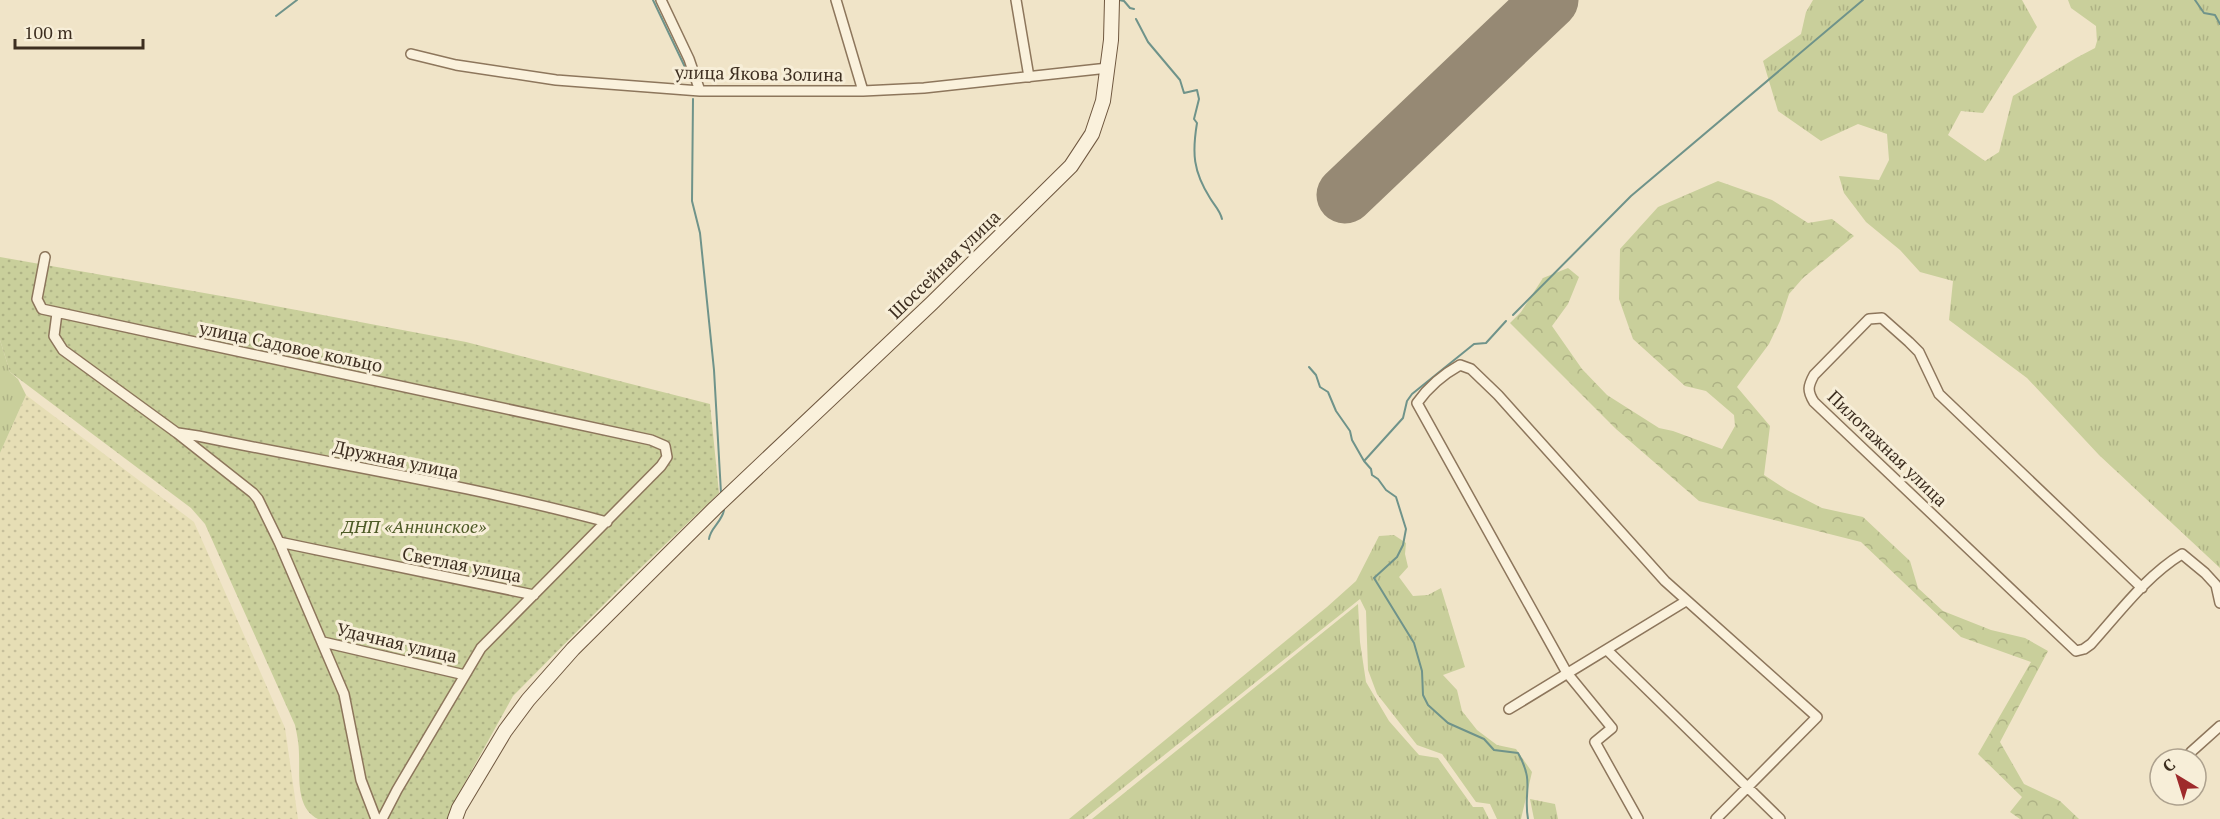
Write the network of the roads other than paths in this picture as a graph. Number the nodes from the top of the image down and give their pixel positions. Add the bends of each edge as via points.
1 (661, 0) edge
2 (836, 0) edge
3 (1016, 0) edge
4 (1112, 0) edge
5 (411, 54) dead end
6 (1108, 68) junction
7 (1029, 78) junction
8 (700, 91) junction
9 (863, 91) junction
10 (45, 257) dead end
11 (57, 313) junction
12 (177, 433) junction
13 (607, 522) junction
14 (279, 542) junction
15 (2142, 588) junction
16 (534, 595) junction
17 (1686, 601) junction
18 (2220, 603) edge
19 (323, 642) junction
20 (1607, 650) junction
21 (1567, 673) junction
22 (465, 675) junction
23 (1509, 709) dead end
24 (2220, 726) edge
25 (2197, 747) edge
26 (1748, 788) junction
27 (376, 819) edge
28 (382, 819) edge
29 (455, 819) edge
30 (1638, 819) edge
31 (1716, 819) edge
32 (1780, 819) edge

1 - 8 street
2 - 9 street
3 - 7 street
4 - 6 main road, Шоссейная улица
5 - 8 street, улица Якова Золина via 556,80
6 - 7 street, улица Якова Золина
6 - 29 main road, Шоссейная улица via 1092,134 1071,165 573,649 528,700 486,762
7 - 9 street, улица Якова Золина
8 - 9 street, улица Якова Золина
10 - 11 street via 37,300 42,309
11 - 12 street via 54,336 63,350
11 - 13 street, улица Садовое кольцо via 640,437 665,446 665,462
12 - 13 street, Дружная улица
12 - 14 street via 253,493
13 - 16 street, улица Садовое кольцо
14 - 16 street, Светлая улица
14 - 19 street
15 - 15 street, Пилотажная улица via 2091,644 2076,651 1814,402 1808,386 1814,375 1869,319 1882,318 1919,352 1939,394
15 - 18 street, Пилотажная улица via 2182,554 2216,585
16 - 22 street, улица Садовое кольцо via 481,648
17 - 20 street
17 - 21 street via 1471,369 1460,365 1444,374 1418,403
17 - 26 street via 1817,717
19 - 22 street, Удачная улица
19 - 27 street via 344,694 361,780
20 - 21 street
20 - 26 street
21 - 23 street
21 - 30 street via 1612,728 1595,742
22 - 28 street, улица Садовое кольцо
24 - 25 street
26 - 31 street
26 - 32 street

